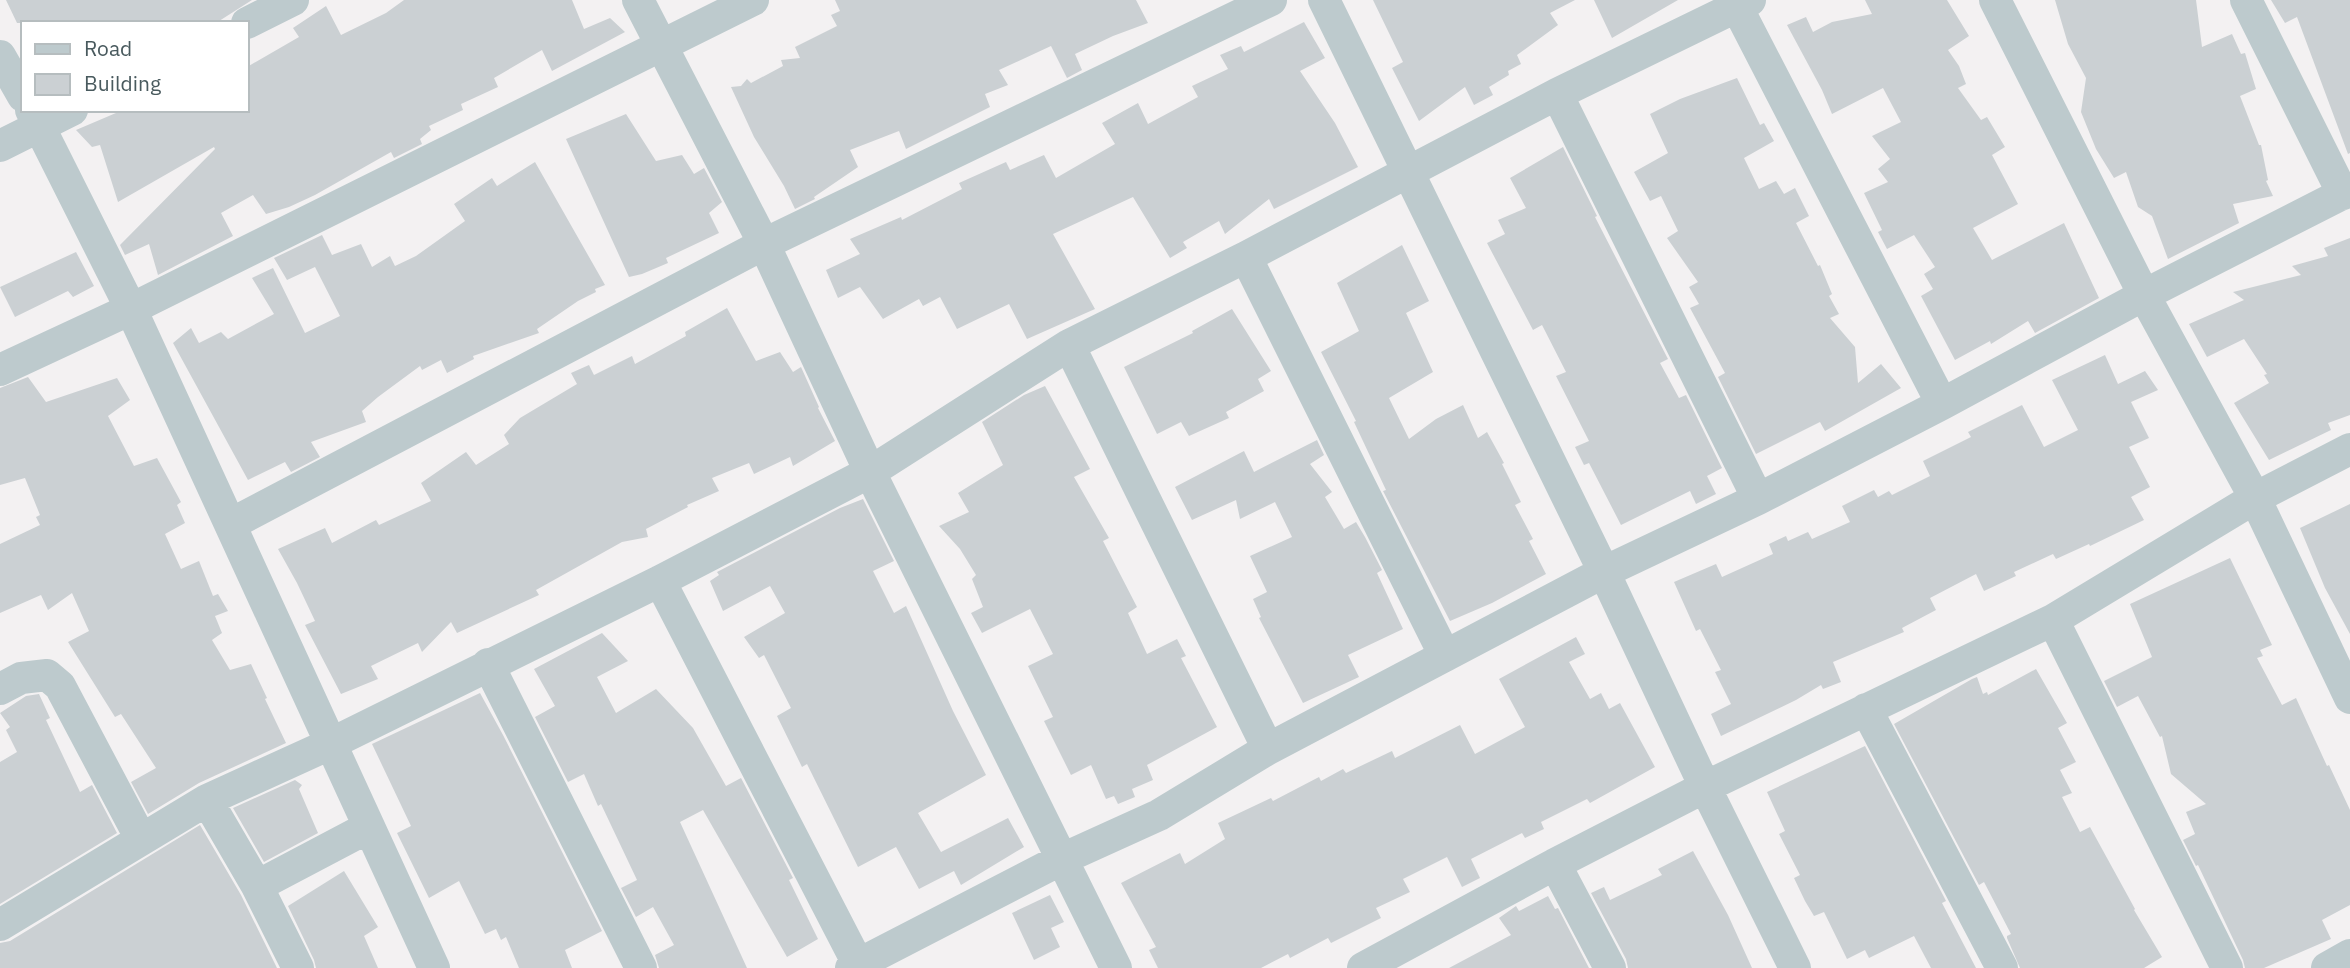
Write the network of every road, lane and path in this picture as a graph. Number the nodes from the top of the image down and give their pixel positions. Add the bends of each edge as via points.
1 (293, 0) edge
2 (638, 0) edge
3 (753, 0) edge
4 (1270, 0) edge
5 (1324, 0) edge
6 (1996, 0) edge
7 (2246, 0) edge
8 (1743, 3) edge
9 (248, 22) edge
10 (661, 44) junction
11 (0, 56) edge
12 (21, 93) edge
13 (1557, 94) junction
14 (63, 112) edge
15 (35, 118) edge
16 (0, 146) edge
17 (1409, 172) junction
18 (2346, 192) edge
19 (764, 244) junction
20 (1246, 257) junction
21 (2144, 295) junction
22 (131, 309) junction
23 (1069, 345) junction
24 (0, 370) edge
25 (1942, 404) junction
26 (2350, 449) edge
27 (870, 472) junction
28 (2255, 498) junction
29 (1758, 499) junction
30 (231, 524) junction
31 (1604, 572) junction
32 (660, 581) junction
33 (2053, 620) junction
34 (1445, 656) junction
35 (488, 664) junction
36 (0, 689) edge
37 (2350, 698) edge
38 (1866, 709) junction
39 (330, 744) junction
40 (1268, 749) junction
41 (1704, 787) junction
42 (207, 800) junction
43 (369, 827) junction
44 (141, 839) junction
45 (1062, 859) junction
46 (1555, 864) junction
47 (257, 886) junction
48 (0, 925) edge
49 (2350, 955) edge
50 (1374, 965) edge
51 (854, 966) edge
52 (299, 968) edge
53 (434, 968) edge
54 (641, 968) edge
55 (1116, 968) edge
56 (1610, 968) edge
57 (1795, 968) edge
58 (2002, 968) edge
59 (2227, 968) edge
60 (2327, 968) edge

1 - 9 street
2 - 10 street
3 - 10 street
4 - 19 street
5 - 17 street
6 - 21 street
7 - 18 street
8 - 13 street
8 - 25 street
10 - 19 street
10 - 22 street
11 - 12 street
13 - 17 street
13 - 29 street
14 - 15 street
15 - 16 street
15 - 22 street
17 - 20 street
17 - 31 street
18 - 21 street
19 - 27 street
19 - 30 street
20 - 23 street
20 - 34 street
21 - 25 street
21 - 28 street
22 - 24 street
22 - 30 street
23 - 27 street
23 - 40 street
25 - 29 street
26 - 28 street
27 - 32 street
27 - 45 street
28 - 33 street
28 - 37 street
29 - 31 street
30 - 39 street
31 - 34 street
31 - 41 street
32 - 35 street
32 - 51 street
33 - 38 street
33 - 59 street
34 - 40 street
35 - 39 street
35 - 54 street
36 - 44 street via 21,678 47,675 60,686
38 - 41 street
38 - 58 street
39 - 42 street
39 - 43 street
40 - 45 street via 1159,814
41 - 46 street
41 - 57 street
42 - 44 street
42 - 47 street
43 - 47 street
43 - 53 street
44 - 48 street
45 - 51 street
45 - 55 street
46 - 50 street
46 - 56 street
47 - 52 street
49 - 60 street

